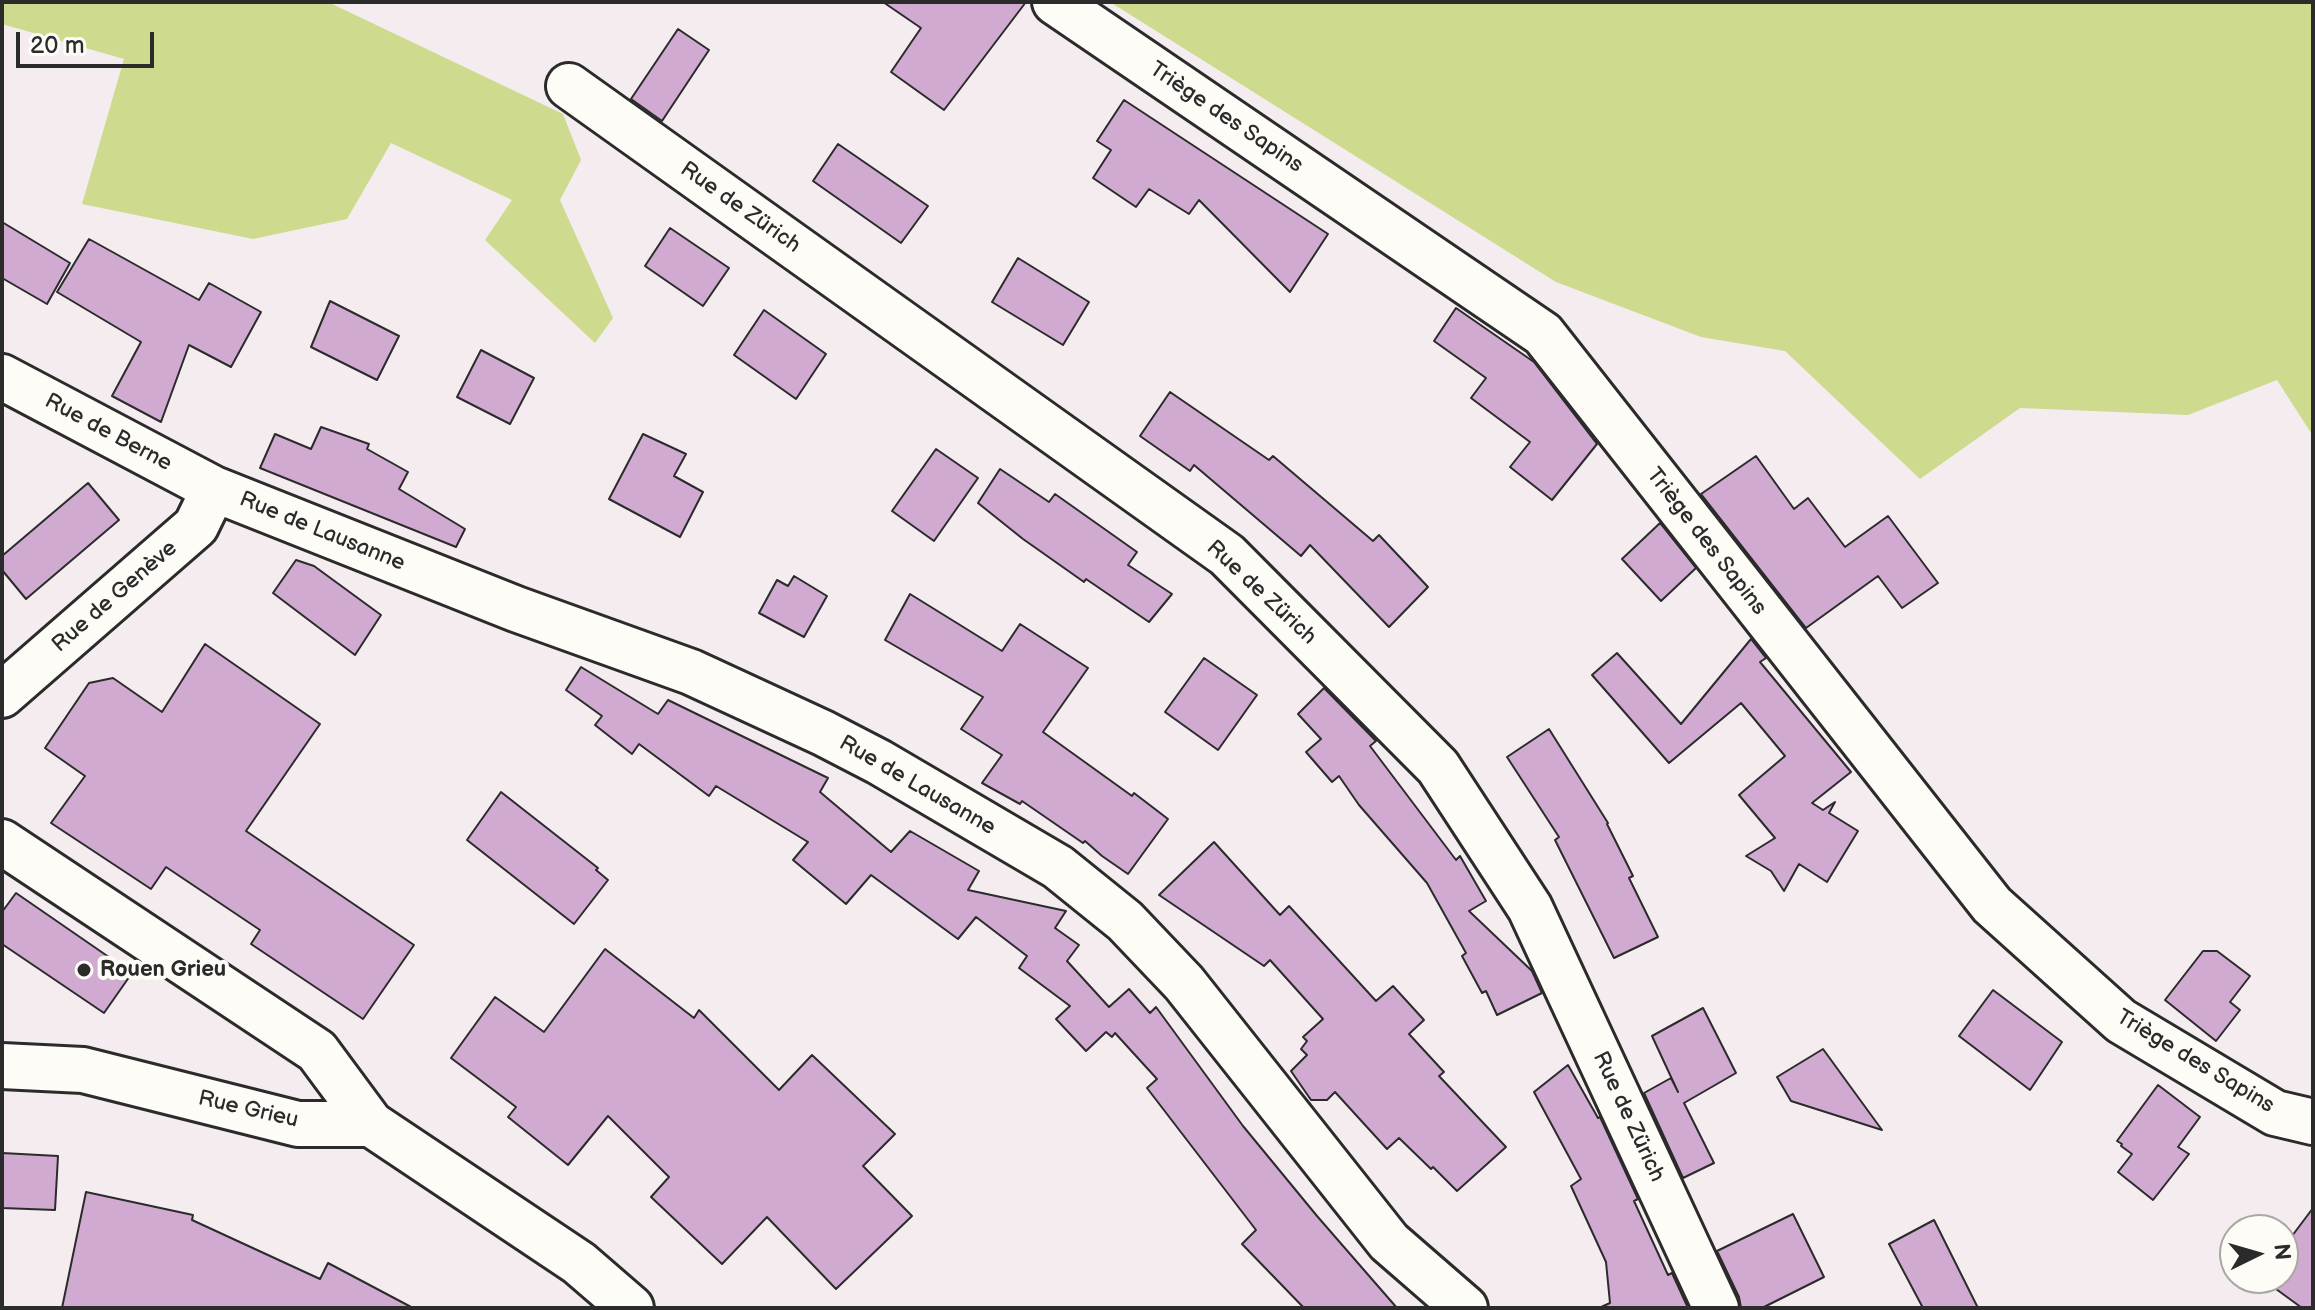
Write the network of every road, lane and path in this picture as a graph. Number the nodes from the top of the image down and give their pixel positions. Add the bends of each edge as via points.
1 (1055, 2) edge
2 (569, 86) dead end
3 (2, 377) edge
4 (214, 489) junction
5 (2, 695) edge
6 (2, 842) edge
7 (2, 1066) edge
8 (2313, 1122) edge
9 (371, 1124) junction
10 (631, 1308) edge
11 (1465, 1308) edge
12 (1716, 1308) edge

1 - 8 street, Triège des Sapins via 1543,334 1992,905 2121,1021 2275,1113
2 - 12 street, Rue de Zürich via 1227,555 1438,767 1530,908
3 - 4 street, Rue de Berne
4 - 5 street, Rue de Genève via 196,526
4 - 11 street, Rue de Lausanne via 691,672 865,755 1058,867 1125,921 1184,983 1389,1242
6 - 9 street via 317,1051
7 - 9 street, Rue Grieu via 83,1070 298,1124
9 - 10 street via 579,1263

